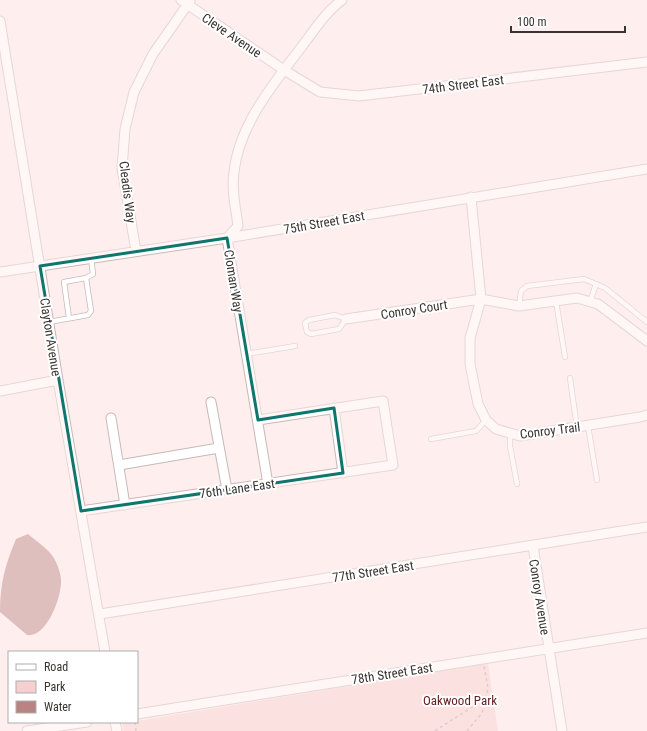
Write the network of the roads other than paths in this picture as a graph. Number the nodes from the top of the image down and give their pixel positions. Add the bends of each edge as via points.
1 (342, 0) edge
2 (186, 2) edge
3 (0, 21) edge
4 (647, 62) edge
5 (284, 70) junction
6 (647, 169) edge
7 (471, 197) junction
8 (227, 238) junction
9 (136, 251) junction
10 (90, 258) junction
11 (40, 266) junction
12 (0, 272) edge
13 (86, 278) junction
14 (596, 284) junction
15 (481, 299) junction
16 (556, 301) junction
17 (590, 302) junction
18 (519, 306) junction
19 (69, 318) junction
20 (346, 319) junction
21 (49, 322) junction
22 (647, 322) edge
23 (647, 341) edge
24 (295, 346) dead end
25 (246, 354) junction
26 (565, 357) dead end
27 (570, 378) dead end
28 (58, 380) junction
29 (0, 391) edge
30 (211, 402) dead end
31 (334, 408) junction
32 (647, 414) edge
33 (111, 418) dead end
34 (258, 420) junction
35 (486, 420) junction
36 (588, 426) junction
37 (577, 428) junction
38 (510, 433) junction
39 (431, 439) dead end
40 (219, 448) junction
41 (119, 465) junction
42 (344, 473) junction
43 (597, 480) dead end
44 (268, 484) junction
45 (517, 484) dead end
46 (227, 490) junction
47 (125, 505) junction
48 (81, 511) junction
49 (647, 527) edge
50 (533, 546) junction
51 (100, 614) junction
52 (647, 632) edge
53 (548, 648) junction
54 (105, 651) edge
55 (138, 714) edge
56 (80, 723) edge
57 (27, 731) edge
58 (562, 731) edge

1 - 5 street, Cloman Way via 330,9
2 - 5 street, Cleve Avenue
2 - 9 street, Cleadis Way via 153,54 134,92 125,130 122,168
3 - 11 street, Clayton Avenue
4 - 5 street, 74th Street East via 359,96 320,92
5 - 8 street, Cloman Way via 253,117 238,152 233,172 238,226
6 - 7 street, 75th Street East
7 - 8 street, 75th Street East
7 - 15 street
8 - 9 street, 75th Street East
8 - 25 street, Cloman Way
9 - 10 street, 75th Street East
10 - 11 street, 75th Street East
10 - 13 lane via 93,274
11 - 12 street, 75th Street East
11 - 21 street, Clayton Avenue
13 - 19 lane via 91,311 88,315
13 - 19 lane via 64,282
14 - 17 lane
14 - 18 lane via 584,279 527,286 521,290
14 - 22 lane via 605,288
15 - 18 street
15 - 20 street, Conroy Court
15 - 35 street via 470,338 470,364 478,404
16 - 17 street via 577,298
16 - 18 street
16 - 26 lane
17 - 23 street via 598,304
19 - 21 lane
20 - 20 lane via 335,315 308,320 307,332 311,334 339,329
21 - 28 street, Clayton Avenue
24 - 25 lane
25 - 34 street, Cloman Way
27 - 37 lane
28 - 29 street
28 - 48 street, Clayton Avenue
30 - 40 street
31 - 34 street
31 - 42 street
31 - 42 street, 76th Lane East via 383,400 393,465
32 - 36 street, Conroy Trail via 640,418
33 - 41 street
34 - 44 street, Cloman Way
35 - 38 street, Conroy Trail via 496,429
35 - 39 lane via 476,431
36 - 37 street, Conroy Trail
36 - 43 lane
37 - 38 street, Conroy Trail via 520,436
38 - 45 lane
40 - 41 street
40 - 46 street
41 - 47 street
42 - 44 street, 76th Lane East
44 - 46 street, 76th Lane East
46 - 47 street, 76th Lane East
47 - 48 street, 76th Lane East
48 - 51 street, Clayton Avenue
49 - 50 street, 77th Street East
50 - 51 street, 77th Street East
50 - 53 street, Conroy Avenue
51 - 54 street, Clayton Avenue
52 - 53 street, 78th Street East
53 - 55 street, 78th Street East
53 - 58 street, Conroy Avenue
56 - 57 street

